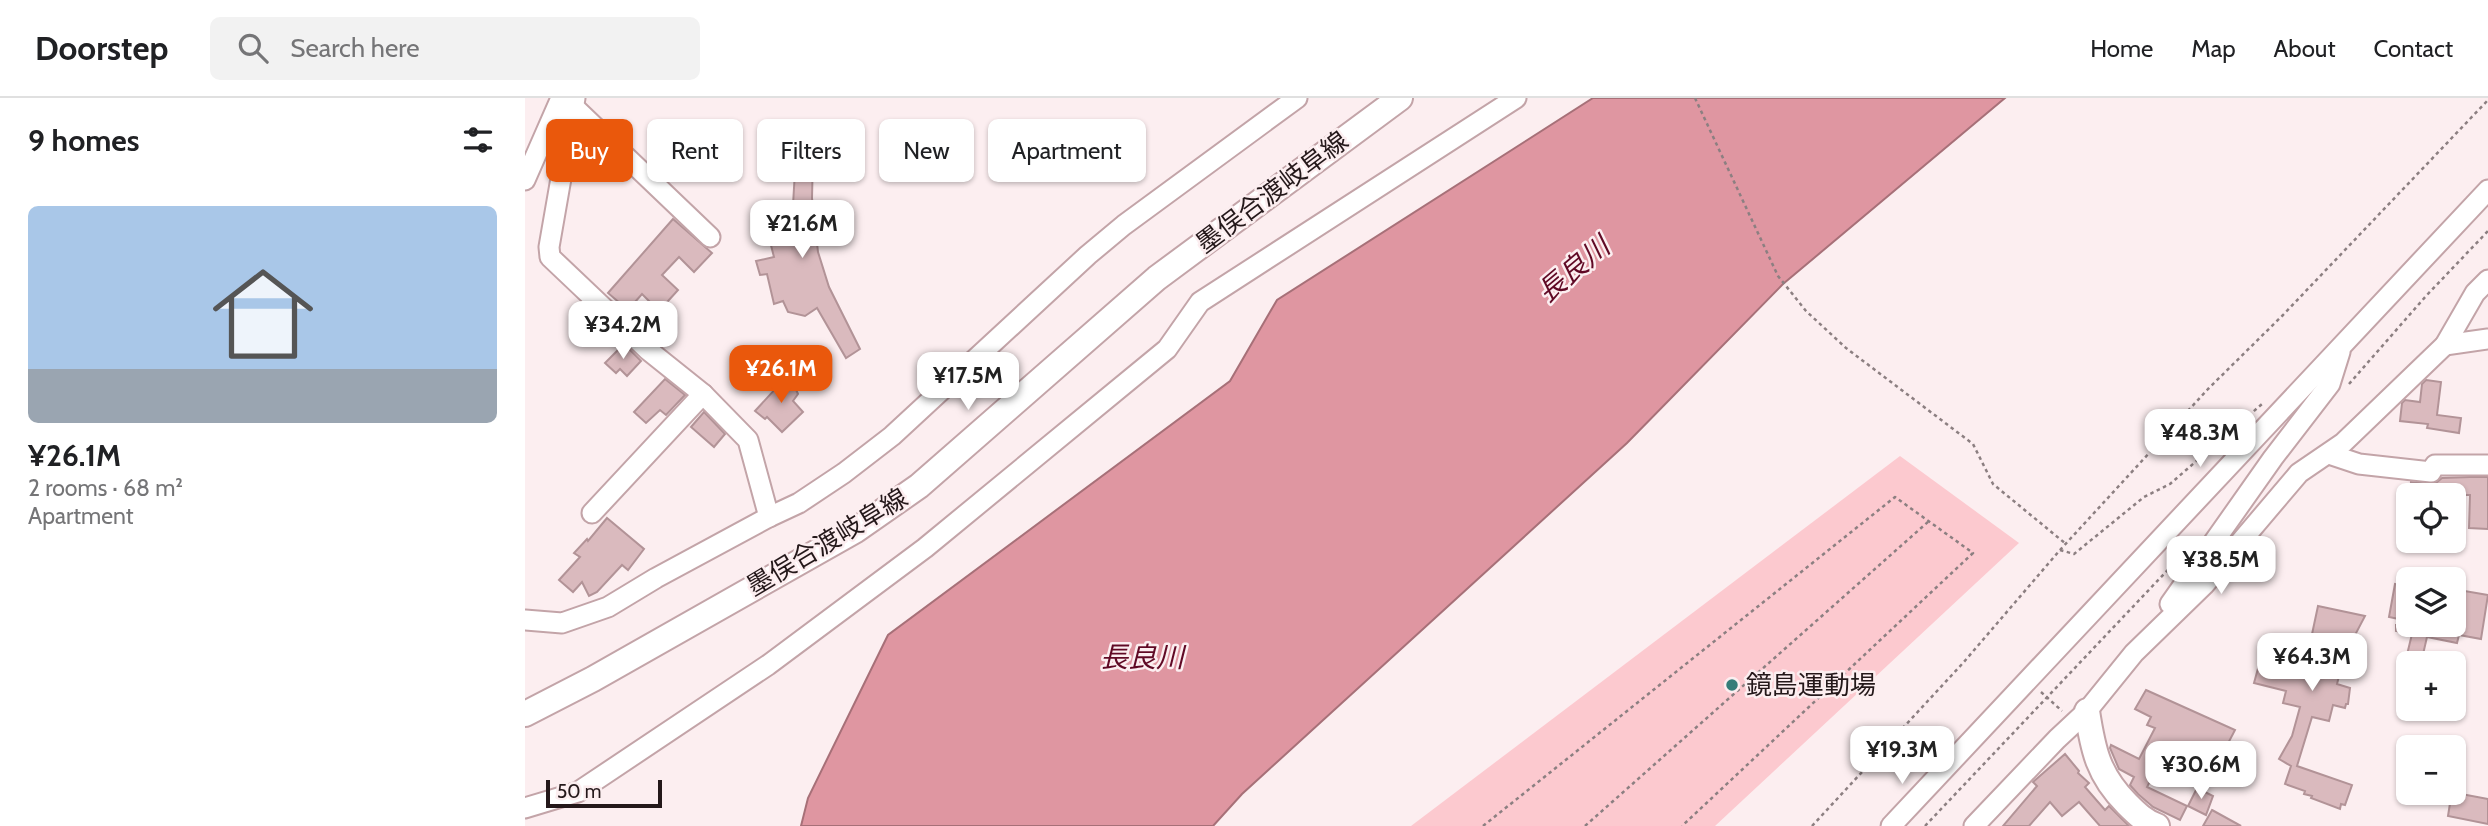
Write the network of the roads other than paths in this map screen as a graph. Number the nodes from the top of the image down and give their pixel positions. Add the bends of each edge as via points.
1 (1297, 98) edge
2 (1400, 98) edge
3 (1516, 98) edge
4 (570, 101) edge
5 (525, 180) edge
6 (2488, 190) edge
7 (710, 237) dead end
8 (2488, 280) edge
9 (2488, 339) edge
10 (2445, 345) junction
11 (2342, 346) junction
12 (703, 394) junction
13 (2329, 454) junction
14 (2488, 465) edge
15 (593, 513) dead end
16 (769, 517) junction
17 (525, 620) edge
18 (2134, 653) junction
19 (525, 714) edge
20 (2081, 717) junction
21 (525, 808) edge
22 (2148, 824) edge
23 (1891, 826) edge
24 (1974, 826) edge

1 - 16 street via 1115,233 863,458 799,503
2 - 19 main road, 墨俣合渡岐阜線 via 1157,278 919,486 856,530
3 - 21 street via 1200,302 1167,349 926,548 768,666 578,792
4 - 5 street
4 - 7 street
4 - 12 street via 550,257
6 - 11 street
8 - 10 street
9 - 10 street
10 - 13 street
11 - 18 street via 2330,384
11 - 23 street
12 - 15 street
12 - 16 street via 748,440
13 - 14 street via 2360,464 2431,472 2435,465
13 - 18 street via 2299,473 2204,585
16 - 17 street via 608,607 562,623
18 - 20 street
20 - 22 main road via 2100,770 2112,789
20 - 24 street

